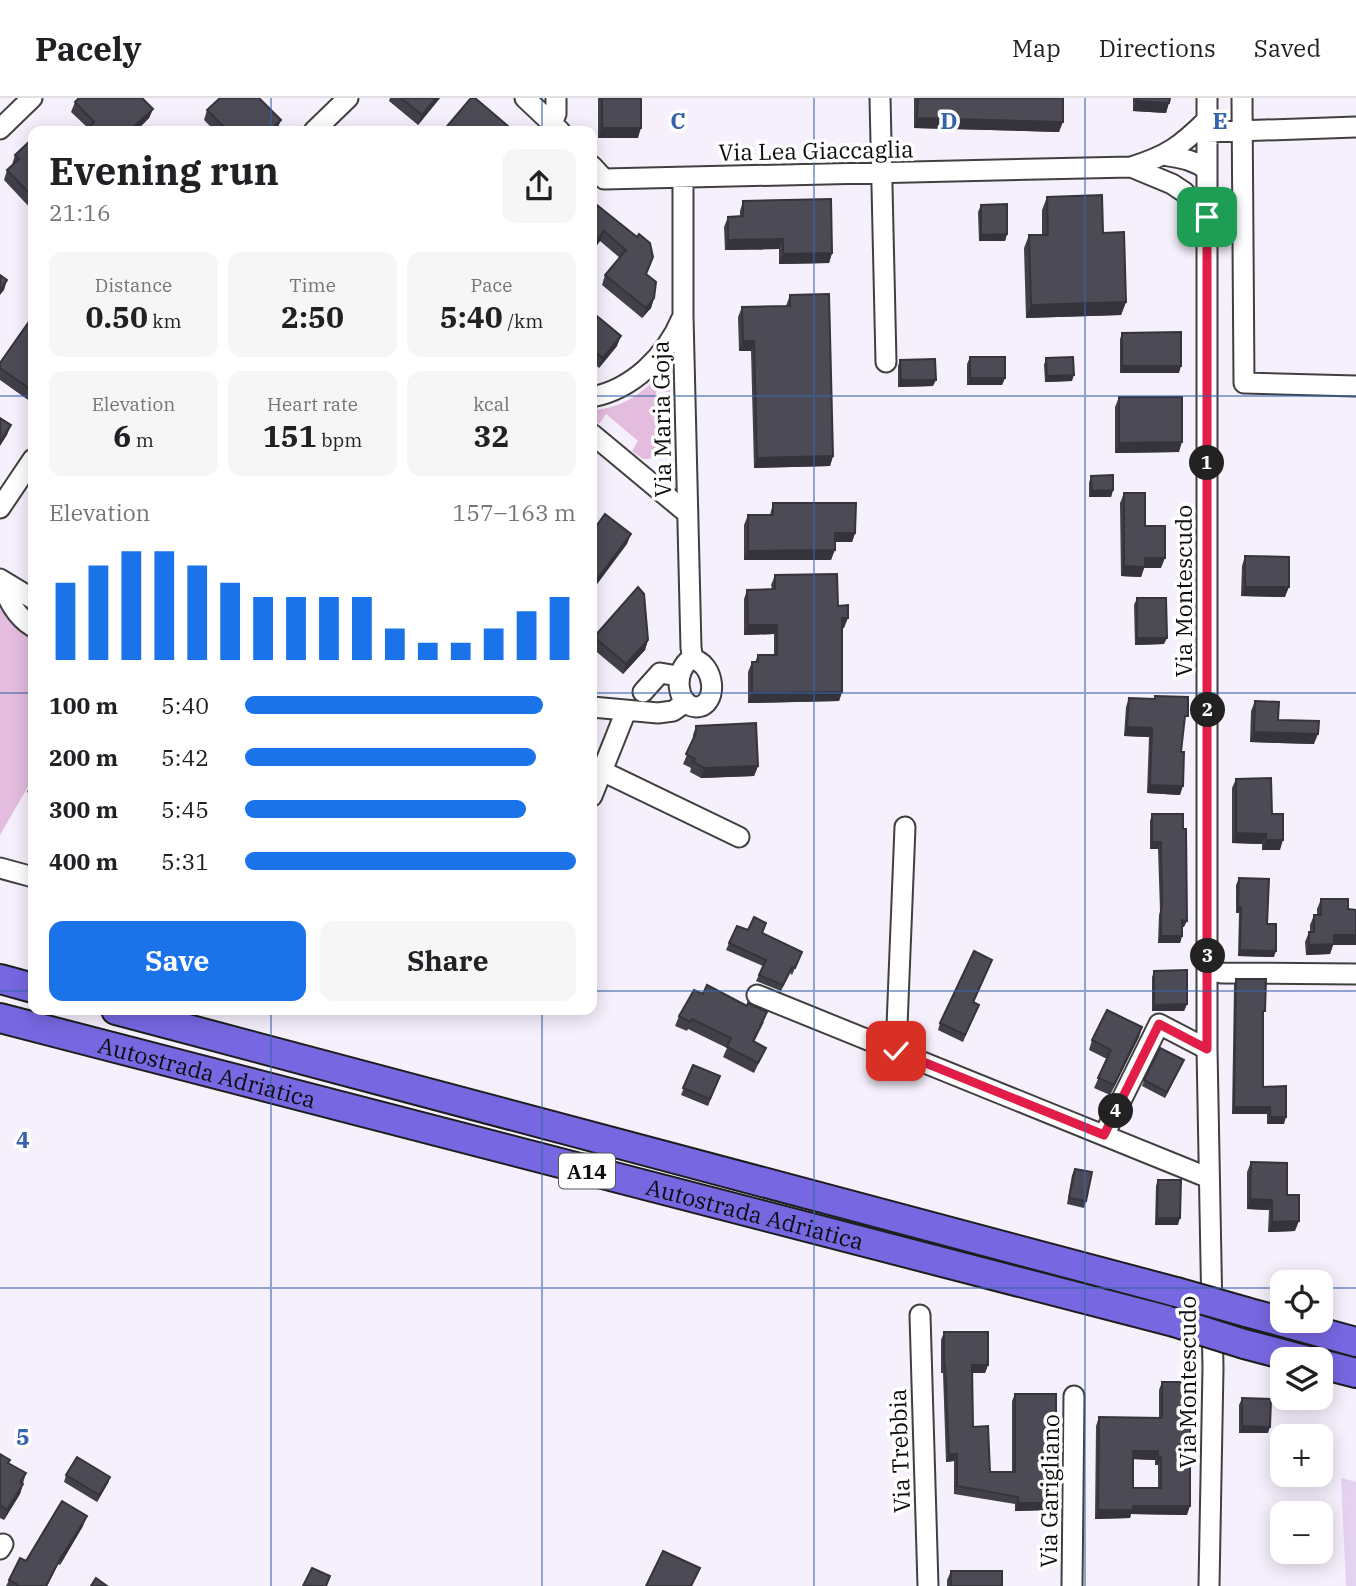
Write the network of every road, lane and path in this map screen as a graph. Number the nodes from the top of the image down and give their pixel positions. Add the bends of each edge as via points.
1 (32, 98) edge
2 (348, 98) edge
3 (525, 98) edge
4 (556, 98) edge
5 (880, 98) edge
6 (1207, 98) edge
7 (1242, 98) edge
8 (319, 126) edge
9 (555, 126) edge
10 (556, 126) edge
11 (1207, 126) junction
12 (1356, 127) edge
13 (0, 129) edge
14 (1243, 131) junction
15 (1163, 155) junction
16 (1131, 167) junction
17 (1207, 170) junction
18 (597, 172) edge
19 (882, 173) junction
20 (683, 178) junction
21 (1160, 178) junction
22 (1207, 217) junction
23 (683, 316) junction
24 (886, 362) dead end
25 (1356, 386) edge
26 (597, 396) edge
27 (597, 438) edge
28 (28, 466) edge
29 (0, 508) edge
30 (687, 513) junction
31 (0, 580) edge
32 (28, 596) edge
33 (28, 624) edge
34 (694, 659) junction
35 (678, 676) junction
36 (643, 692) dead end
37 (686, 702) junction
38 (597, 708) edge
39 (626, 711) junction
40 (603, 771) junction
41 (597, 785) edge
42 (905, 827) dead end
43 (739, 837) dead end
44 (0, 869) edge
45 (28, 876) edge
46 (1208, 970) junction
47 (1356, 974) edge
48 (0, 979) edge
49 (28, 987) edge
50 (757, 995) dead end
51 (135, 1015) edge
52 (0, 1018) edge
53 (1207, 1049) junction
54 (896, 1051) junction
55 (1104, 1135) junction
56 (1209, 1178) junction
57 (920, 1315) dead end
58 (1356, 1342) edge
59 (1270, 1351) edge
60 (1333, 1367) edge
61 (1356, 1373) edge
62 (1074, 1396) dead end
63 (928, 1586) edge
64 (1072, 1586) edge
65 (1209, 1586) edge

1 - 13 street
2 - 8 street
3 - 9 street
4 - 10 street
5 - 19 street
6 - 11 street, Via Montescudo
7 - 14 street
11 - 14 street
11 - 15 street, Via Lea Giaccaglia
11 - 17 street, Via Montescudo
12 - 14 street
14 - 25 street via 1244,383
15 - 16 street, Via Lea Giaccaglia
15 - 17 street via 1190,159
16 - 19 street, Via Lea Giaccaglia
16 - 21 street, Via Lea Giaccaglia
17 - 21 street, Via Lea Giaccaglia via 1193,176
17 - 22 street, Via Montescudo
18 - 20 street, Via Lea Giaccaglia via 604,180
19 - 20 street, Via Lea Giaccaglia
19 - 24 street
20 - 23 street, Via Maria Goja
21 - 22 street, Via Lea Giaccaglia via 1184,192
22 - 46 street, Via Montescudo
23 - 26 street via 666,348 640,374
23 - 30 street, Via Maria Goja
27 - 30 street
28 - 29 street
30 - 34 street, Via Maria Goja
31 - 32 street
31 - 33 street
34 - 35 street via 685,663
34 - 37 street via 705,665 712,690 698,707
35 - 36 street via 660,673
35 - 37 street
37 - 39 street via 673,711
38 - 39 street
39 - 40 street
40 - 41 street
40 - 43 street
42 - 54 street
44 - 45 street
46 - 47 street
46 - 53 street, Via Montescudo
48 - 49 highway
50 - 54 street
51 - 58 highway, Autostrada Adriatica / A14, bridge
52 - 59 highway, Autostrada Adriatica / A14, bridge via 1174,1322
53 - 55 street via 1159,1024
53 - 56 street, Via Montescudo
54 - 55 street
55 - 56 street
56 - 65 street, Via Montescudo via 1213,1368
57 - 63 street, Via Trebbia
60 - 61 highway
62 - 64 street, Via Garigliano

